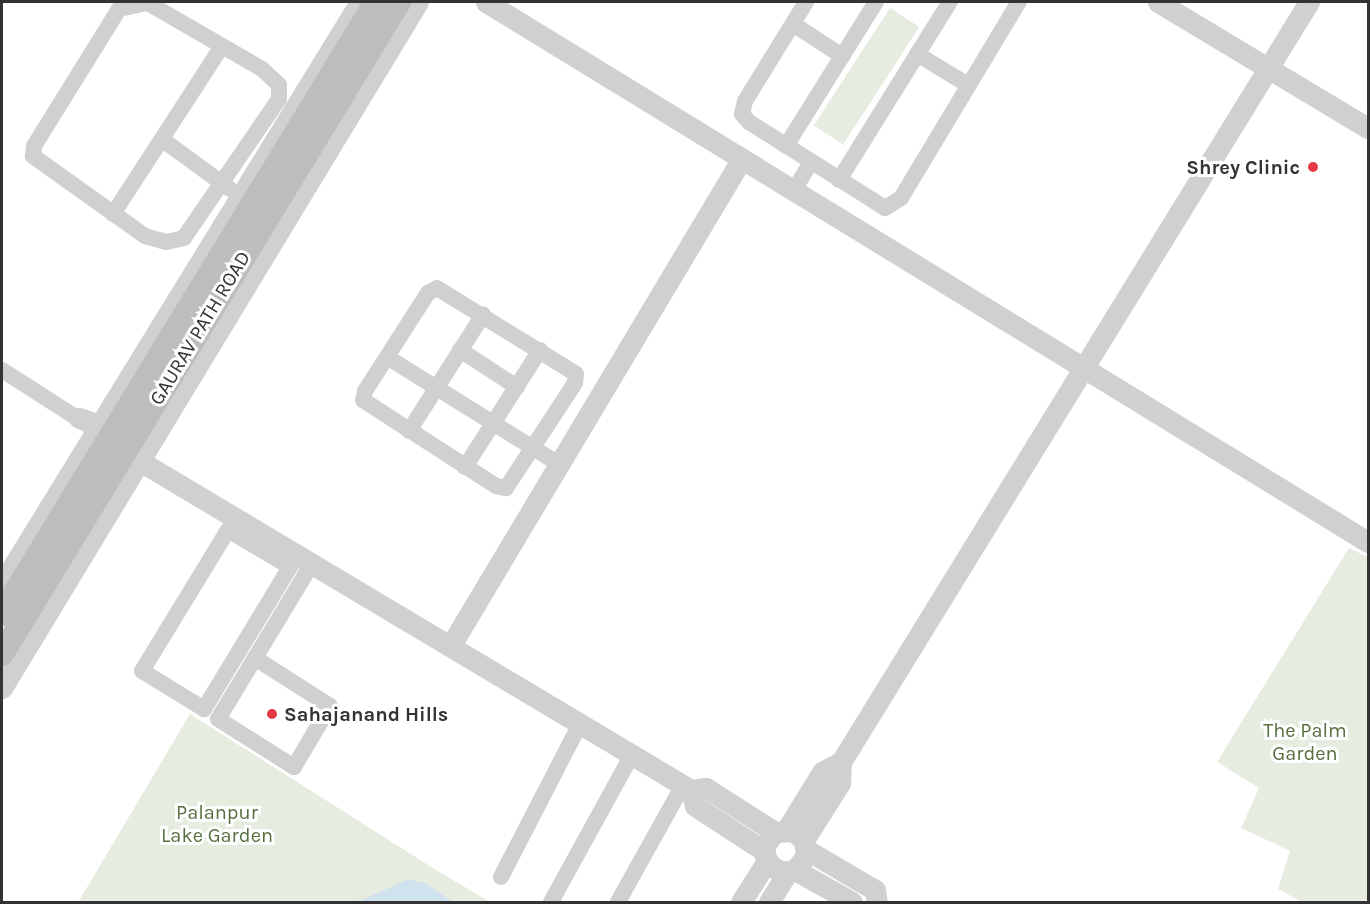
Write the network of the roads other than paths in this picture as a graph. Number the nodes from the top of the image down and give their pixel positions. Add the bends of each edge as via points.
1 (360, 2) edge
2 (376, 2) edge
3 (399, 2) edge
4 (418, 2) edge
5 (486, 2) edge
6 (806, 2) edge
7 (876, 2) edge
8 (950, 2) edge
9 (1018, 2) edge
10 (1158, 2) edge
11 (1309, 2) edge
12 (793, 24) junction
13 (222, 46) junction
14 (917, 54) junction
15 (842, 56) junction
16 (1268, 68) junction
17 (968, 85) junction
18 (1368, 128) edge
19 (163, 140) junction
20 (786, 146) junction
21 (741, 160) junction
22 (815, 165) junction
23 (839, 180) junction
24 (222, 183) junction
25 (798, 194) junction
26 (247, 200) junction
27 (113, 214) junction
28 (483, 315) junction
29 (460, 350) junction
30 (540, 350) junction
31 (387, 357) junction
32 (1083, 368) junction
33 (2, 370) edge
34 (436, 387) junction
35 (517, 387) junction
36 (79, 417) joint
37 (494, 424) junction
38 (409, 431) junction
39 (124, 444) junction
40 (534, 449) junction
41 (559, 464) junction
42 (465, 467) junction
43 (1368, 542) edge
44 (300, 561) junction
45 (3, 602) edge
46 (451, 645) junction
47 (2, 654) edge
48 (255, 658) junction
49 (2, 688) edge
50 (581, 723) junction
51 (633, 753) junction
52 (687, 787) junction
53 (793, 838) junction
54 (765, 856) junction
55 (791, 871) junction
56 (501, 877) dead end
57 (551, 903) edge
58 (618, 903) edge
59 (741, 903) edge
60 (769, 903) edge
61 (852, 903) edge
62 (877, 903) edge

1 - 26 street
2 - 26 main road, GAURAV PATH ROAD
3 - 39 main road, GAURAV PATH ROAD
4 - 39 street
5 - 21 street
6 - 12 street
7 - 15 street
8 - 14 street
9 - 17 street
10 - 16 street
11 - 16 street
12 - 15 street
12 - 20 street via 741,109 749,123
13 - 19 street
13 - 24 street via 262,69 279,85 279,99
13 - 27 street via 148,3 119,9 34,146 33,156
14 - 17 street
14 - 23 street
15 - 20 street
16 - 18 street
16 - 32 street
17 - 23 street via 896,204 878,206
19 - 24 street
19 - 27 street
20 - 22 street
21 - 25 street
21 - 41 street
22 - 23 street
22 - 25 street
24 - 26 street
24 - 27 street via 184,238 166,242 145,236
25 - 32 street
26 - 39 main road, GAURAV PATH ROAD
28 - 29 street
28 - 30 street
28 - 31 street via 442,289 432,289
29 - 34 street
29 - 35 street
30 - 35 street
30 - 40 street via 572,370 577,379
31 - 34 street
31 - 38 street via 363,400
32 - 43 street
32 - 53 street via 841,762 822,772
33 - 36 street
34 - 37 street
34 - 38 street
35 - 37 street
36 - 39 street
37 - 40 street
37 - 42 street
38 - 42 street
39 - 44 street
39 - 45 main road, GAURAV PATH ROAD
39 - 47 main road, GAURAV PATH ROAD
39 - 49 street
40 - 41 street
40 - 42 street via 506,488
41 - 46 street
44 - 44 street via 204,709 142,671 228,530
44 - 46 street
44 - 48 street
46 - 50 street
48 - 48 street via 330,706 294,767 218,719
50 - 51 street
50 - 56 street
51 - 52 street
51 - 57 street
52 - 53 street via 706,788
52 - 54 street via 695,806
52 - 58 street
53 - 54 street via 767,840
53 - 55 street via 804,862
53 - 62 street via 876,890
54 - 55 street via 776,870
54 - 59 street
55 - 60 street
55 - 61 street

